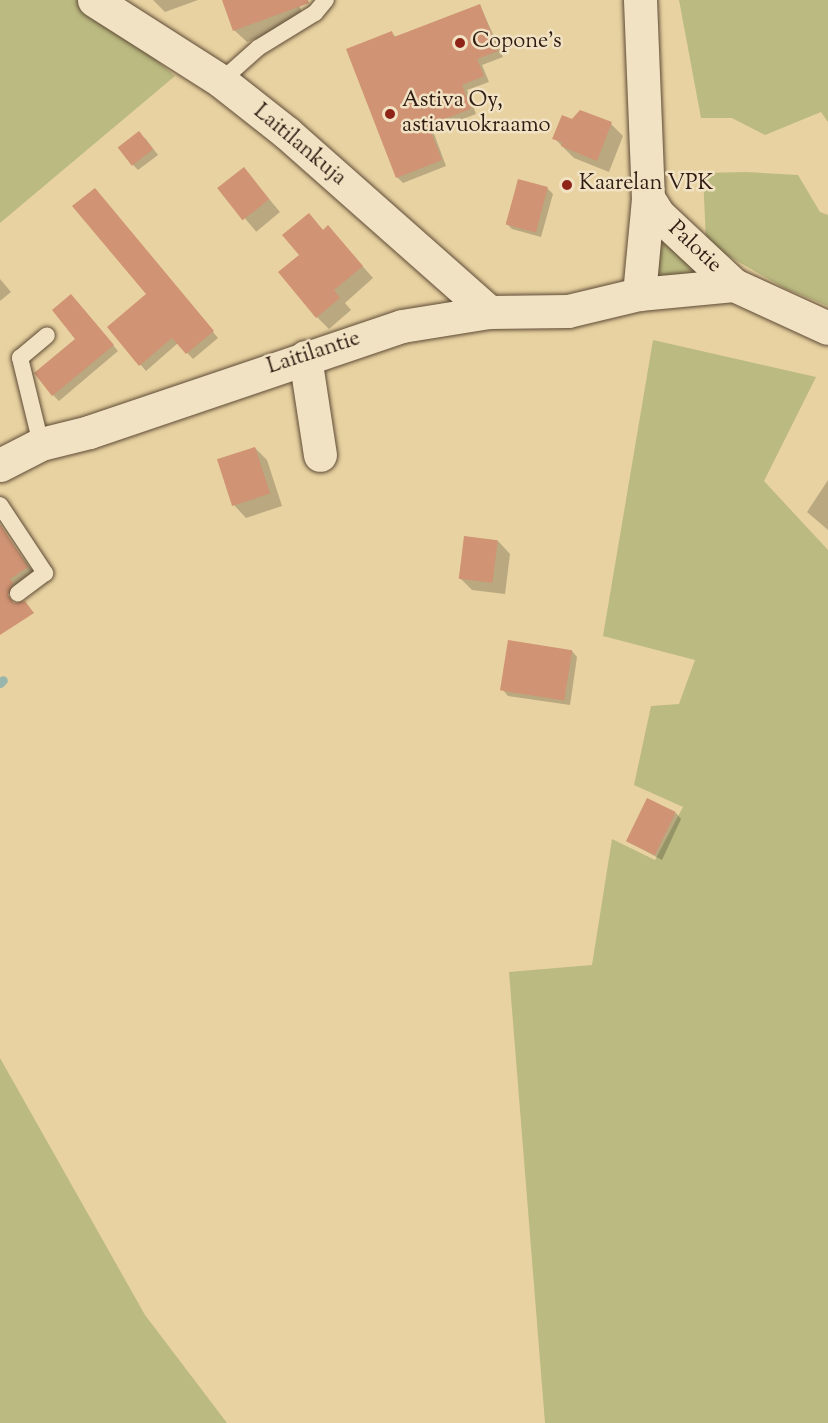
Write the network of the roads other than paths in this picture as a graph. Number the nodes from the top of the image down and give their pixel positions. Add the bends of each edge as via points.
1 (94, 0) edge
2 (326, 0) edge
3 (640, 0) edge
4 (220, 81) junction
5 (648, 198) junction
6 (734, 285) junction
7 (639, 294) junction
8 (489, 312) junction
9 (828, 328) edge
10 (47, 335) dead end
11 (305, 357) junction
12 (41, 444) junction
13 (320, 455) dead end
14 (0, 465) edge
15 (0, 505) edge
16 (18, 593) dead end

1 - 4 street, Laitilankuja
2 - 4 lane via 315,13 258,48
3 - 5 street
4 - 8 street, Laitilankuja via 287,133
5 - 6 street, Palotie via 658,214
5 - 7 street
6 - 7 street, Laitilantie
6 - 9 street, Palotie
7 - 8 street, Laitilantie via 568,310
8 - 11 street, Laitilantie via 402,326
10 - 12 lane via 20,358
11 - 12 street, Laitilantie via 89,432
11 - 13 street
12 - 14 street, Laitilantie
15 - 16 lane via 45,573

